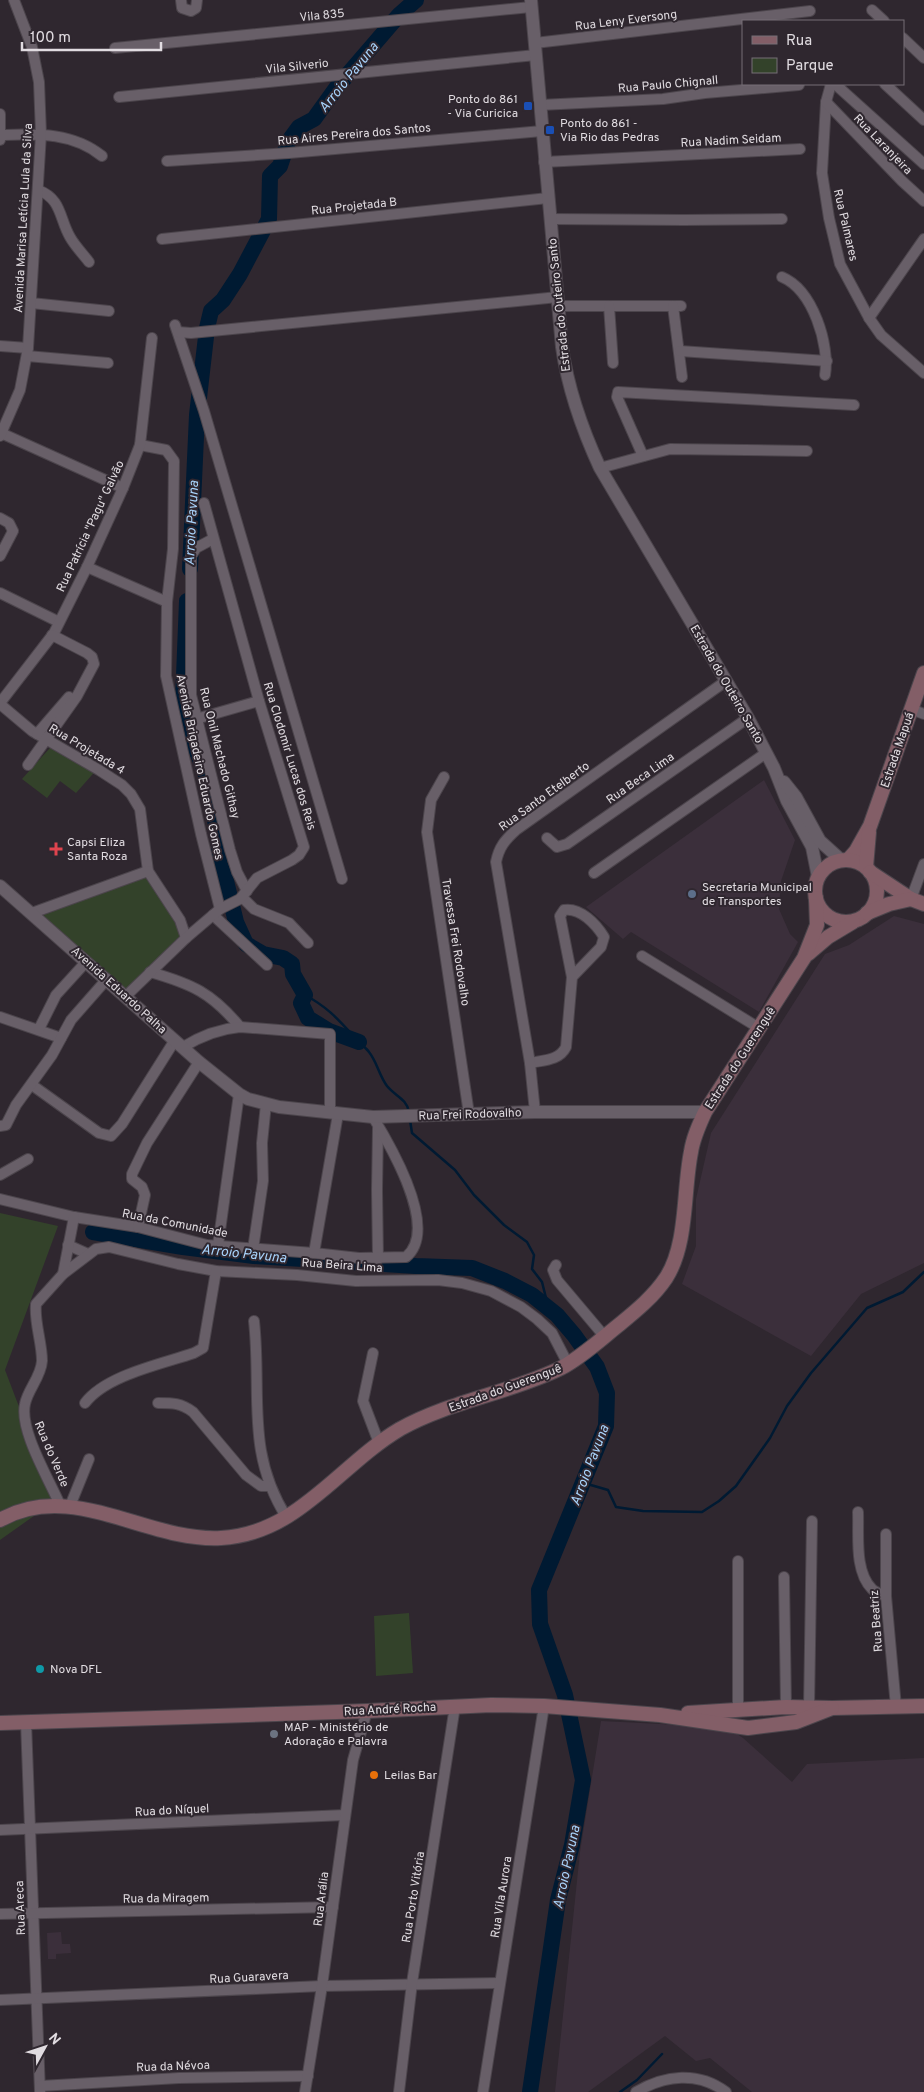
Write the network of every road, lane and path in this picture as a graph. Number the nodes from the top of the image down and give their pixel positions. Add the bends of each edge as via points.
1 (14, 0) edge
2 (181, 0) edge
3 (197, 0) edge
4 (531, 3) edge
5 (872, 10) dead end
6 (810, 11) dead end
7 (742, 20) edge
8 (745, 20) edge
9 (883, 20) edge
10 (904, 39) edge
11 (115, 48) dead end
12 (536, 49) junction
13 (924, 58) edge
14 (799, 85) dead end
15 (831, 85) edge
16 (836, 85) edge
17 (886, 85) edge
18 (120, 97) dead end
19 (826, 102) junction
20 (540, 105) junction
21 (0, 114) edge
22 (924, 120) edge
23 (542, 131) junction
24 (41, 134) junction
25 (0, 135) edge
26 (0, 141) edge
27 (800, 148) dead end
28 (102, 156) dead end
29 (167, 161) dead end
30 (544, 162) junction
31 (924, 164) edge
32 (38, 190) junction
33 (548, 198) junction
34 (924, 201) edge
35 (782, 218) dead end
36 (550, 219) junction
37 (162, 239) dead end
38 (924, 239) edge
39 (89, 262) dead end
40 (782, 277) dead end
41 (559, 302) junction
42 (31, 303) junction
43 (609, 306) junction
44 (110, 311) dead end
45 (869, 318) junction
46 (152, 338) dead end
47 (0, 346) edge
48 (680, 351) junction
49 (27, 352) junction
50 (827, 361) junction
51 (613, 362) dead end
52 (108, 364) dead end
53 (924, 373) edge
54 (825, 375) dead end
55 (682, 377) dead end
56 (854, 405) dead end
57 (1, 434) edge
58 (140, 444) junction
59 (807, 451) dead end
60 (643, 456) junction
61 (600, 468) junction
62 (123, 488) junction
63 (204, 502) dead end
64 (0, 518) edge
65 (213, 539) junction
66 (0, 556) edge
67 (87, 567) junction
68 (0, 593) edge
69 (167, 602) junction
70 (59, 622) junction
71 (52, 635) junction
72 (924, 673) edge
73 (726, 681) junction
74 (259, 701) junction
75 (0, 703) edge
76 (918, 712) edge
77 (748, 718) junction
78 (196, 719) junction
79 (42, 736) junction
80 (766, 753) junction
81 (28, 765) dead end
82 (774, 768) junction
83 (444, 777) dead end
84 (870, 826) junction
85 (546, 838) dead end
86 (845, 860) junction
87 (924, 864) edge
88 (868, 869) junction
89 (148, 870) junction
90 (594, 874) dead end
91 (818, 877) junction
92 (342, 879) dead end
93 (0, 886) edge
94 (243, 896) junction
95 (816, 898) junction
96 (918, 902) edge
97 (220, 911) junction
98 (32, 913) junction
99 (861, 917) junction
100 (186, 938) junction
101 (308, 943) dead end
102 (642, 956) dead end
103 (804, 958) junction
104 (86, 962) junction
105 (266, 965) dead end
106 (150, 972) junction
107 (572, 977) junction
108 (106, 979) junction
109 (126, 996) junction
110 (0, 1017) edge
111 (240, 1027) junction
112 (759, 1028) junction
113 (39, 1030) junction
114 (61, 1038) junction
115 (179, 1044) junction
116 (199, 1062) junction
117 (530, 1063) junction
118 (32, 1085) junction
119 (239, 1094) junction
120 (266, 1104) junction
121 (534, 1112) junction
122 (705, 1112) junction
123 (334, 1114) junction
124 (470, 1114) junction
125 (376, 1122) junction
126 (0, 1126) edge
127 (28, 1159) dead end
128 (0, 1176) edge
129 (0, 1199) edge
130 (74, 1218) junction
131 (138, 1227) junction
132 (68, 1245) junction
133 (218, 1246) junction
134 (253, 1249) junction
135 (314, 1252) junction
136 (88, 1254) junction
137 (378, 1259) junction
138 (556, 1265) dead end
139 (216, 1270) junction
140 (63, 1274) junction
141 (254, 1321) dead end
142 (603, 1338) junction
143 (373, 1353) dead end
144 (570, 1363) junction
145 (85, 1403) dead end
146 (158, 1403) dead end
147 (379, 1443) junction
148 (89, 1459) dead end
149 (269, 1486) junction
150 (65, 1505) junction
151 (858, 1512) dead end
152 (286, 1518) junction
153 (0, 1520) edge
154 (812, 1521) dead end
155 (886, 1534) dead end
156 (738, 1561) dead end
157 (784, 1578) dead end
158 (886, 1596) junction
159 (455, 1706) junction
160 (546, 1706) junction
161 (924, 1706) edge
162 (786, 1707) junction
163 (896, 1707) junction
164 (809, 1708) junction
165 (832, 1708) junction
166 (738, 1710) junction
167 (367, 1711) junction
168 (660, 1715) junction
169 (26, 1722) junction
170 (0, 1723) edge
171 (345, 1815) junction
172 (30, 1829) junction
173 (0, 1830) edge
174 (333, 1907) junction
175 (32, 1913) junction
176 (0, 1914) edge
177 (500, 1982) junction
178 (412, 1983) junction
179 (322, 1986) junction
180 (38, 1999) junction
181 (0, 2000) edge
182 (308, 2076) junction
183 (40, 2089) edge
184 (305, 2092) edge
185 (398, 2092) edge
186 (483, 2092) edge
187 (636, 2092) edge
188 (726, 2092) edge

1 - 24 street, Avenida Marisa Letícia Lula da Silva via 32,47 40,82
2 - 3 street via 182,8 191,11 196,8
4 - 11 street, Vila 835 via 403,20
4 - 12 street, Estrada do Outeiro Santo
5 - 9 street
6 - 8 street, Rua Leny Eversong
7 - 12 street, Rua Leny Eversong
10 - 13 street
12 - 18 street, Vila Silverio via 333,75
12 - 20 street, Estrada do Outeiro Santo
14 - 20 street, Rua Paulo Chignall via 664,98
15 - 19 street, Rua Palmares
16 - 31 street
17 - 22 street
19 - 34 street, Rua Laranjeira
19 - 45 street, Rua Palmares via 822,173 829,218 840,264
20 - 23 street, Estrada do Outeiro Santo
21 - 25 street
23 - 29 street, Rua Aires Pereira dos Santos
23 - 30 street, Estrada do Outeiro Santo
24 - 25 street
24 - 28 street via 78,141
24 - 32 street, Avenida Marisa Letícia Lula da Silva
25 - 26 street
27 - 30 street, Rua Nadim Seidam
30 - 33 street, Estrada do Outeiro Santo
32 - 39 street via 52,198 71,239
32 - 42 street, Avenida Marisa Letícia Lula da Silva
33 - 36 street, Estrada do Outeiro Santo
33 - 37 street, Rua Projetada B
35 - 36 street
36 - 41 street, Estrada do Outeiro Santo
38 - 45 street
40 - 50 street via 791,280 806,299 824,337
41 - 43 street
41 - 61 street, Estrada do Outeiro Santo via 568,380 582,426
41 - 92 street, Rua Clodomir Lucas dos Reis via 191,333 177,328
42 - 44 street
42 - 49 street, Avenida Marisa Letícia Lula da Silva
43 - 48 street via 677,306
43 - 51 street
45 - 53 street, Rua Palmares via 886,341
46 - 58 street, Rua Patrícia "Pagu" Galvão
47 - 49 street
48 - 50 street
48 - 55 street
49 - 52 street
49 - 57 street, Avenida Marisa Letícia Lula da Silva via 20,390
50 - 54 street
56 - 60 street via 618,392 617,397
57 - 62 street
58 - 62 street, Rua Patrícia "Pagu" Galvão
58 - 69 street, Avenida Brigadeiro Eduardo Gomes via 166,450 174,461 173,549
59 - 60 street via 680,448
60 - 61 street
61 - 73 street, Estrada do Outeiro Santo
62 - 67 street, Rua Patrícia "Pagu" Galvão
63 - 65 street, Rua Clodomir Lucas dos Reis
64 - 66 street via 9,523 13,531
65 - 74 street, Rua Clodomir Lucas dos Reis
65 - 78 street, Rua Onil Machado Githay via 196,548 191,556 190,682
67 - 69 street
67 - 70 street, Rua Patrícia "Pagu" Galvão
68 - 70 street
69 - 97 street, Avenida Brigadeiro Eduardo Gomes via 166,676
70 - 71 street, Rua Patrícia "Pagu" Galvão
71 - 75 street, Rua Patrícia "Pagu" Galvão
71 - 79 street via 92,657 94,664 79,693
72 - 76 main road, Estrada Mapuá
73 - 77 street, Estrada do Outeiro Santo
73 - 117 street, Rua Santo Etelberto via 516,830 498,850 496,862
74 - 78 street
74 - 94 street, Rua Clodomir Lucas dos Reis via 304,847 292,860 257,878
75 - 79 street, Rua Projetada 4
76 - 84 main road, Estrada Mapuá
77 - 80 street, Estrada do Outeiro Santo
77 - 85 street, Rua Beca Lima via 567,844 557,847
78 - 94 street, Rua Onil Machado Githay
79 - 81 street
79 - 89 street, Rua Projetada 4 via 107,775 131,794 143,822
80 - 82 street, Estrada do Outeiro Santo
80 - 90 street
82 - 86 street, Estrada do Outeiro Santo via 796,797 820,841
82 - 91 street, Estrada do Outeiro Santo via 787,801 812,847
83 - 124 street, Travessa Frei Rodovalho via 431,800 427,832
84 - 86 main road, Estrada Mapuá via 860,844
84 - 88 main road, Estrada Mapuá
86 - 88 main road via 857,862
86 - 91 main road via 828,865
87 - 96 street
88 - 96 main road
88 - 99 main road via 876,894 871,908
89 - 98 street
89 - 100 street, Rua Projetada 4 via 180,920
91 - 95 main road
93 - 98 street, Avenida Eduardo Palha
94 - 97 street, Rua Clodomir Lucas dos Reis
94 - 101 street via 254,909 289,923
95 - 99 main road via 824,913 831,918 839,921
95 - 103 main road, Estrada do Guerenguê via 816,925
96 - 99 main road, Estrada do Guerenguê via 889,904
97 - 100 street, Rua Clodomir Lucas dos Reis
97 - 105 street
98 - 104 street, Avenida Eduardo Palha
99 - 103 main road, Estrada do Guerenguê via 828,937
100 - 106 street, Rua Clodomir Lucas dos Reis
102 - 112 street
103 - 112 main road, Estrada do Guerenguê
104 - 108 street, Avenida Eduardo Palha
104 - 113 street via 56,995
106 - 109 street, Rua Clodomir Lucas dos Reis
106 - 111 street via 203,992
107 - 107 street via 602,947 604,937 596,925 569,909 560,916
107 - 117 street via 564,1052 554,1058
108 - 109 street, Avenida Eduardo Palha
108 - 114 street via 82,1005
109 - 115 street, Avenida Eduardo Palha
110 - 113 street
111 - 115 street via 212,1032
111 - 123 street via 330,1034
112 - 122 main road, Estrada do Guerenguê
113 - 114 street
114 - 118 street
115 - 116 street, Avenida Eduardo Palha
115 - 118 street via 111,1136 99,1133
116 - 119 street, Avenida Eduardo Palha
116 - 131 street via 147,1142 132,1174 132,1179 142,1187 145,1195
117 - 121 street, Rua Santo Etelberto
118 - 126 street via 16,1105 6,1125
119 - 120 street, Rua Frei Rodovalho
119 - 133 street
120 - 123 street, Rua Frei Rodovalho
120 - 134 street via 263,1181
121 - 122 street, Rua Frei Rodovalho
121 - 124 street, Rua Frei Rodovalho
122 - 142 main road, Estrada do Guerenguê via 691,1151 676,1259 651,1297
123 - 125 street, Rua Frei Rodovalho
123 - 135 street
124 - 125 street, Rua Frei Rodovalho via 391,1117
125 - 137 street
125 - 137 street, Rua da Comunidade via 404,1176 417,1222 413,1250 406,1257
127 - 128 street
129 - 130 street, Rua da Comunidade
130 - 131 street, Rua da Comunidade
130 - 132 street
131 - 133 street, Rua da Comunidade
132 - 136 street
132 - 140 street
133 - 134 street, Rua da Comunidade
134 - 135 street, Rua da Comunidade
135 - 137 street, Rua da Comunidade
136 - 139 street, Rua Beira Lima via 101,1248 119,1248 178,1264
136 - 140 street, Rua Beira Lima
138 - 142 street via 556,1280
139 - 144 street, Rua Beira Lima via 356,1280 438,1280 474,1286 506,1299 545,1326
139 - 145 street via 203,1348 194,1354 113,1381 91,1395
140 - 150 street, Rua do Verde via 36,1304 42,1360 24,1411 29,1437
141 - 149 street via 258,1354 258,1436
142 - 144 main road, Estrada do Guerenguê
143 - 147 street via 363,1401
144 - 147 main road, Estrada do Guerenguê via 404,1427
146 - 149 street via 174,1403 193,1412 246,1475 261,1486
147 - 152 main road, Estrada do Guerenguê via 328,1488
148 - 150 street
149 - 152 street
150 - 152 main road, Estrada do Guerenguê via 206,1538 254,1532
150 - 153 main road, Estrada do Guerenguê via 26,1509
151 - 158 street via 863,1574 870,1587
154 - 164 street
155 - 158 street, Rua Beatriz
156 - 166 street
157 - 162 street
158 - 163 street, Rua Beatriz
159 - 160 main road, Rua André Rocha
159 - 167 main road, Rua André Rocha
159 - 178 street, Rua Porto Vitória
160 - 168 main road, Rua André Rocha
160 - 177 street, Rua Vila Aurora
161 - 163 main road, Rua André Rocha
162 - 164 main road, Rua André Rocha
162 - 166 main road, Rua André Rocha
163 - 165 main road, Rua André Rocha
164 - 165 main road, Rua André Rocha
165 - 168 main road, Rua André Rocha via 796,1722 748,1728
166 - 168 main road, Rua André Rocha
167 - 169 main road, Rua André Rocha
167 - 171 street, Rua Arália via 353,1760
169 - 170 main road, Rua André Rocha
169 - 172 street, Rua Areca
171 - 172 street, Rua do Níquel
171 - 174 street, Rua Arália
172 - 173 street, Rua do Níquel
172 - 175 street, Rua Areca
174 - 175 street, Rua da Miragem
174 - 179 street, Rua Arália
175 - 176 street, Rua da Miragem
175 - 180 street, Rua Areca
177 - 178 street, Rua Guaravera
177 - 186 street, Rua Vila Aurora
178 - 179 street, Rua Guaravera
178 - 185 street, Rua Porto Vitória
179 - 180 street, Rua Guaravera
179 - 182 street, Rua Arália
180 - 181 street, Rua Guaravera
180 - 183 street, Rua Areca
182 - 183 street, Rua da Névoa via 179,2078
182 - 184 street, Rua Arália
187 - 188 street via 664,2079 680,2077 717,2085

